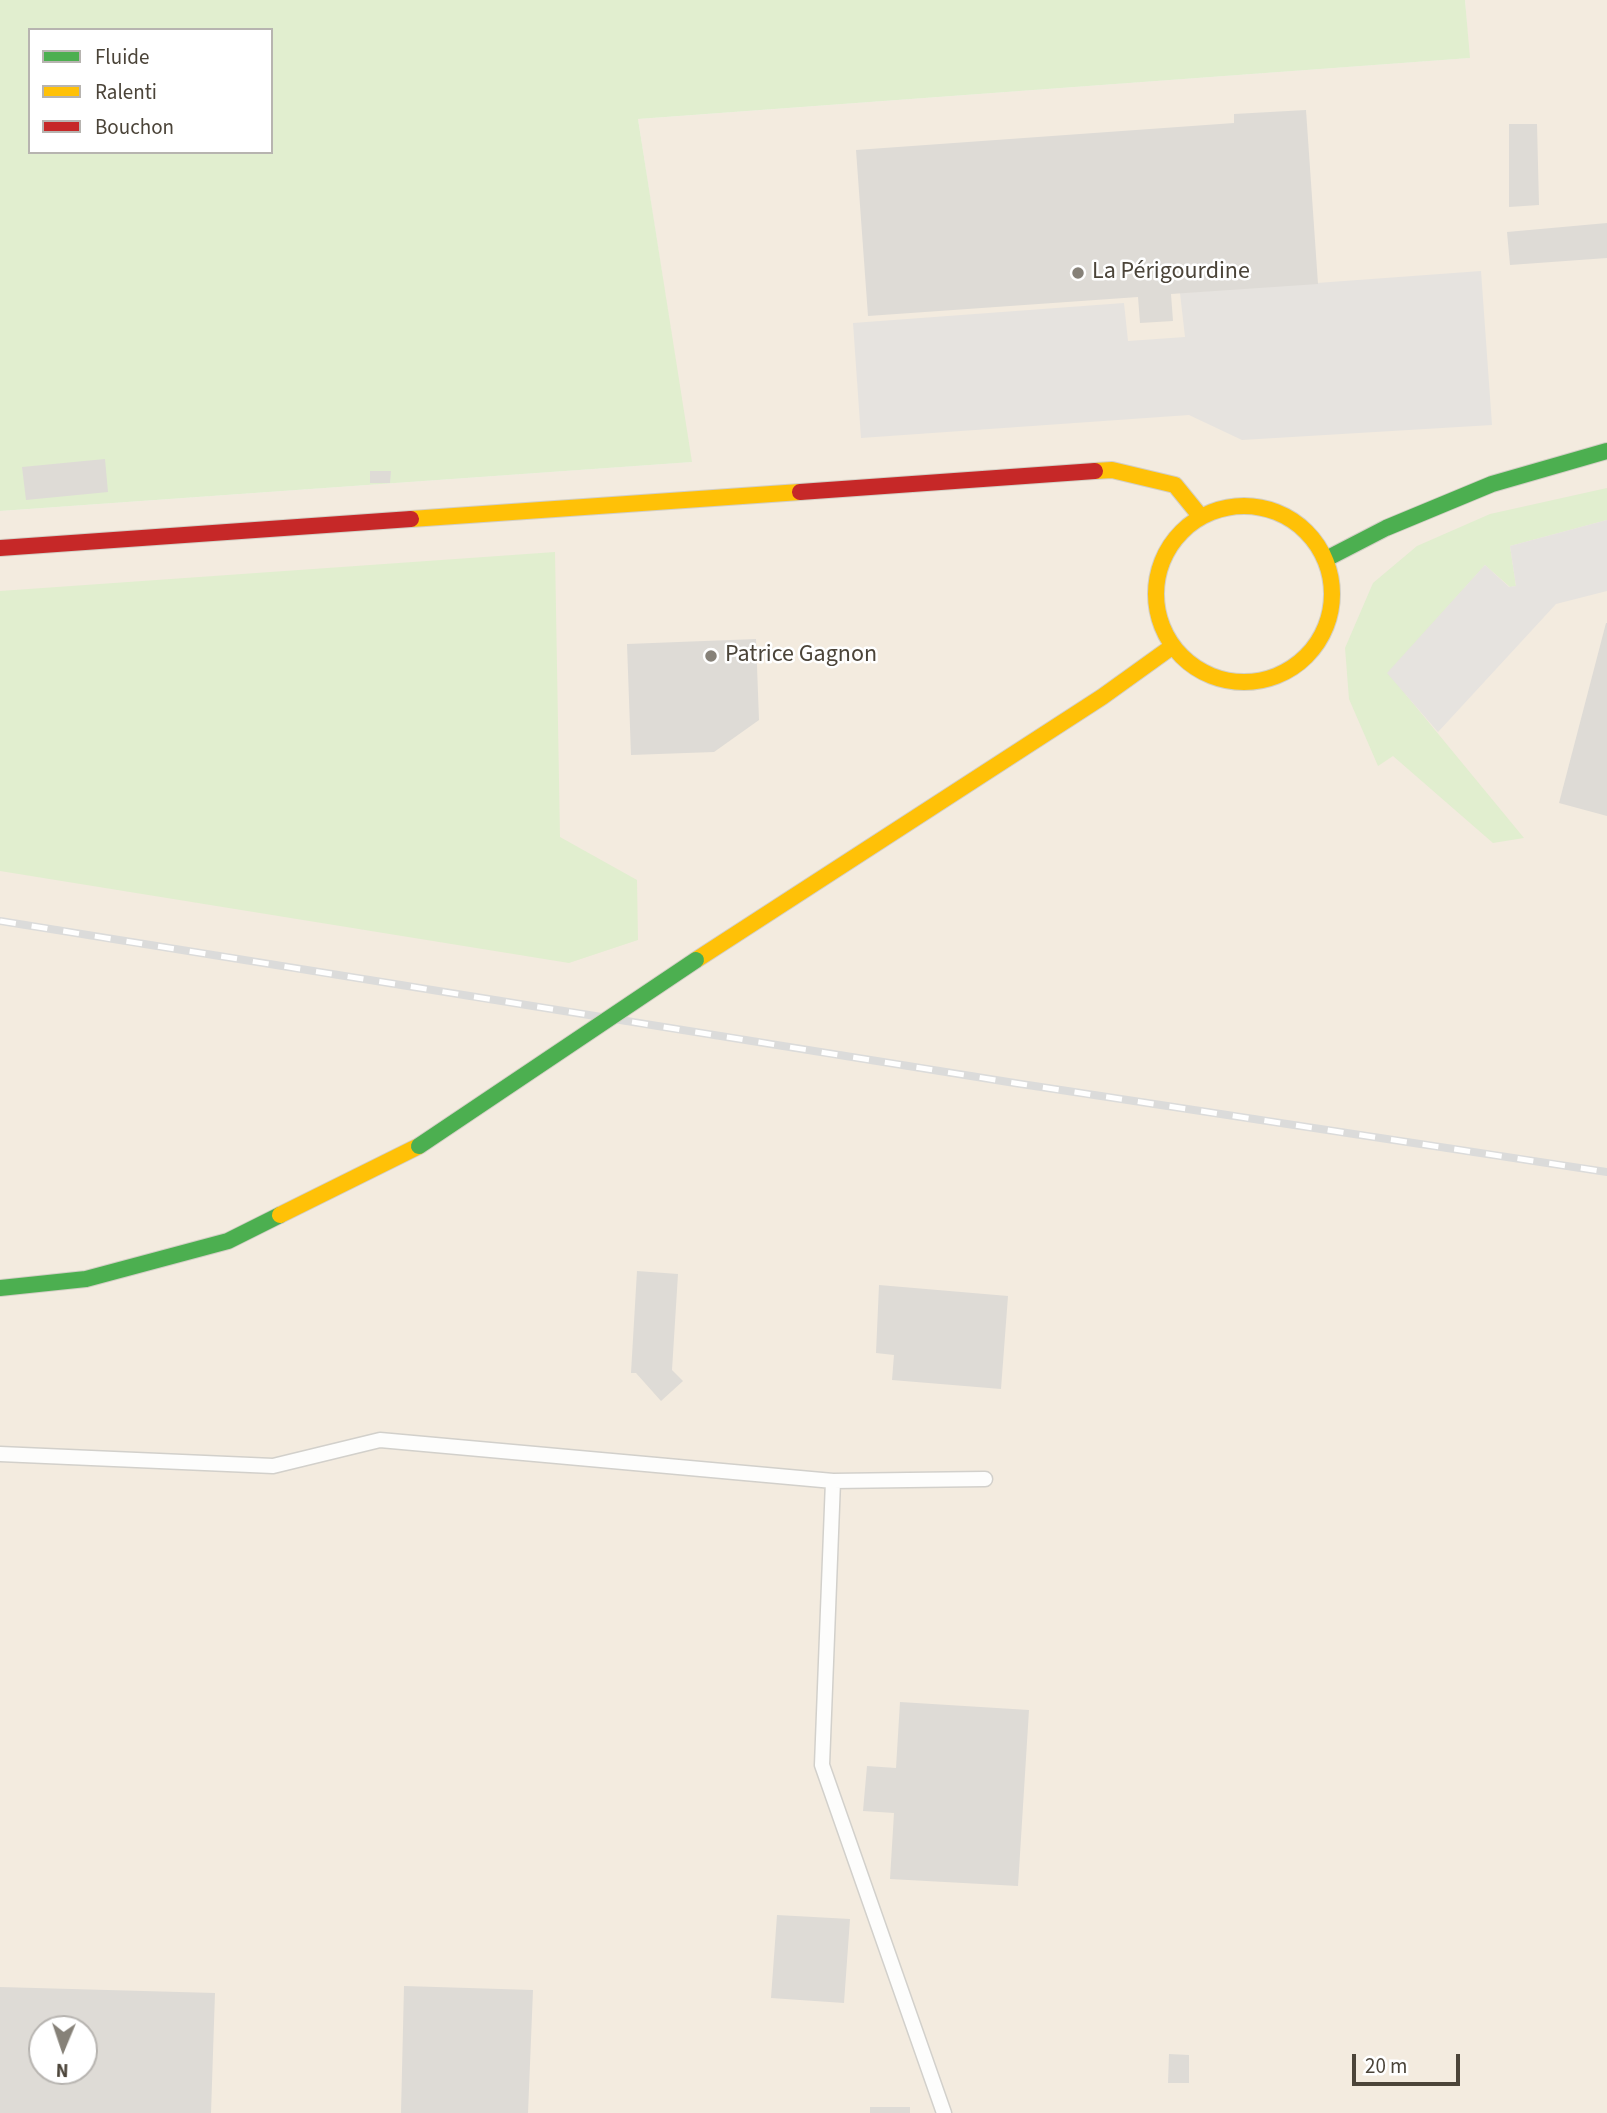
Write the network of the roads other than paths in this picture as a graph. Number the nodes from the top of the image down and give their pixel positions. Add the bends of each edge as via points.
1 (1607, 451) edge
2 (1201, 517) junction
3 (0, 548) edge
4 (1326, 559) junction
5 (1173, 646) junction
6 (0, 1288) edge
7 (0, 1454) edge
8 (985, 1479) dead end
9 (833, 1480) junction
10 (944, 2113) edge

1 - 4 main road via 1492,484
2 - 3 main road via 1175,485 1112,470
2 - 4 main road via 1229,507 1258,507 1287,516 1310,535
2 - 5 main road via 1178,535 1162,561 1156,590 1160,619
4 - 5 main road via 1333,587 1330,615 1319,642 1300,663 1275,677 1247,682 1219,678 1193,666
5 - 6 main road, bridge via 419,1146 228,1241 86,1279
7 - 9 lane via 273,1466 380,1440
8 - 9 lane
9 - 10 lane via 822,1765

